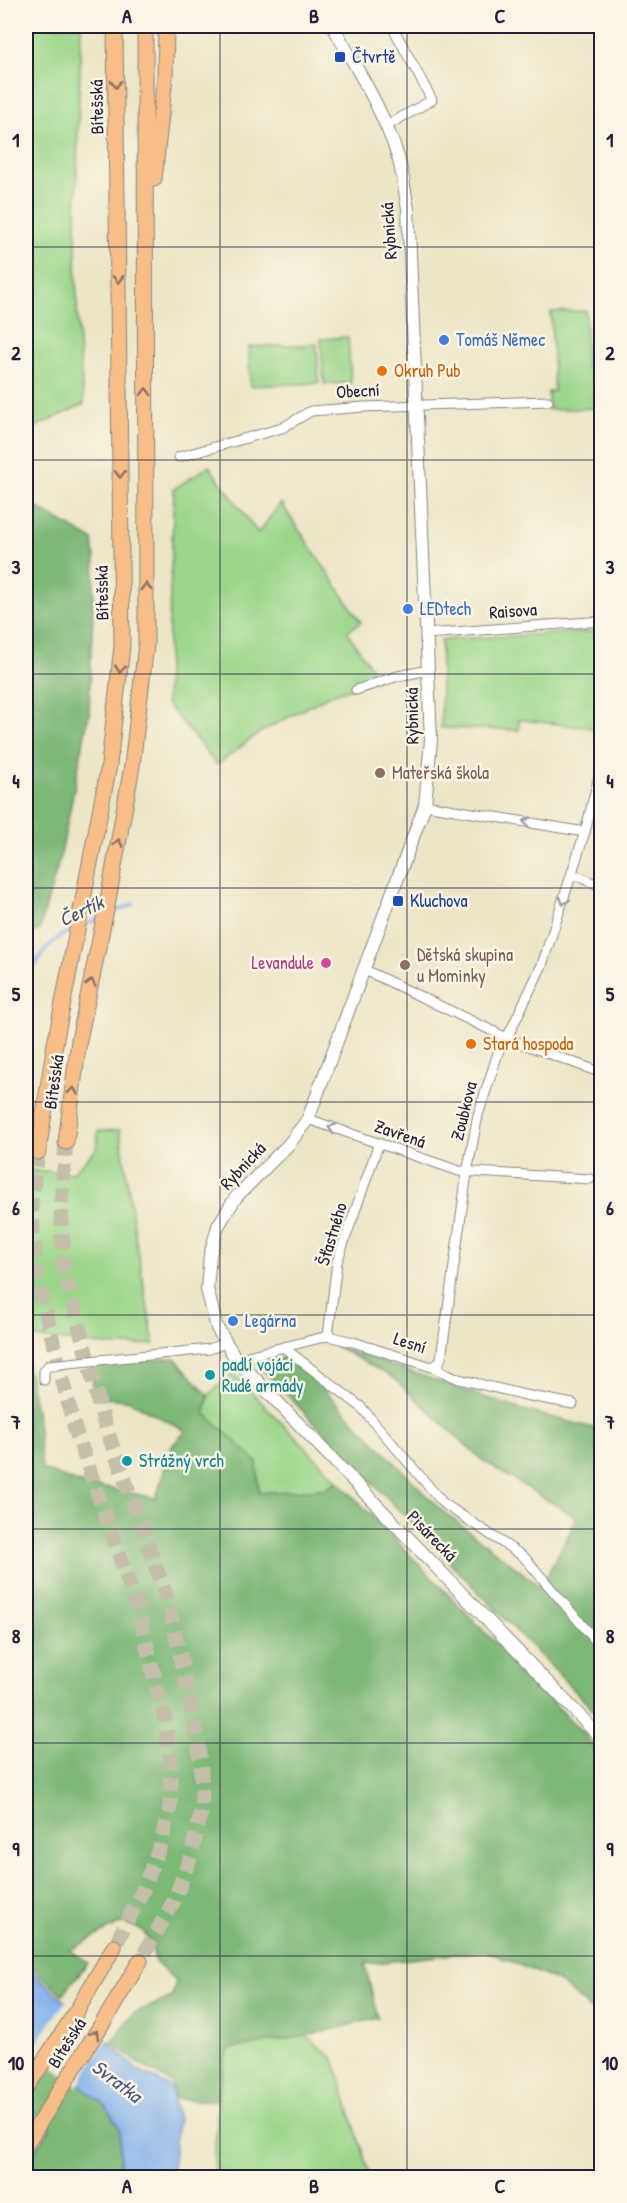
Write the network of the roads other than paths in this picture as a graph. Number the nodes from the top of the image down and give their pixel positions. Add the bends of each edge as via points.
1 (115, 26) edge
2 (145, 26) edge
3 (166, 26) edge
4 (333, 26) edge
5 (392, 26) edge
6 (387, 126) junction
7 (147, 256) junction
8 (548, 401) dead end
9 (417, 406) junction
10 (179, 457) dead end
11 (602, 621) edge
12 (427, 634) junction
13 (429, 670) junction
14 (356, 690) dead end
15 (602, 764) edge
16 (425, 806) junction
17 (585, 831) junction
18 (573, 874) junction
19 (602, 887) edge
20 (365, 970) junction
21 (507, 1038) junction
22 (602, 1073) edge
23 (308, 1119) junction
24 (66, 1142) tunnel mouth
25 (379, 1143) junction
26 (38, 1152) tunnel mouth
27 (467, 1173) junction
28 (590, 1179) dead end
29 (328, 1336) junction
30 (224, 1343) junction
31 (283, 1347) junction
32 (236, 1359) junction
33 (432, 1367) junction
34 (44, 1380) dead end
35 (573, 1404) dead end
36 (602, 1648) edge
37 (602, 1739) edge
38 (114, 1947) tunnel mouth
39 (140, 1961) tunnel mouth
40 (31, 2077) edge
41 (26, 2088) edge
42 (26, 2144) edge

1 -> 26 highway, Bítešská via 122,646 110,765 54,1048
2 - 7 highway, Bítešská
3 - 7 highway via 165,76
4 - 6 street, Rybnická
5 - 6 street via 432,100
6 - 9 street, Rybnická via 398,156 408,208
24 -> 7 highway, Bítešská via 79,1040 132,766 146,645
8 - 9 street, Obecní
9 - 10 street, Obecní via 311,411 282,429
9 - 12 street, Rybnická
11 - 12 street, Raisova
12 - 13 street, Rybnická
13 - 14 street
13 - 16 street, Rybnická via 432,740
15 - 17 street, Zoubkova
17 -> 16 street
16 - 20 street, Rybnická
17 - 18 street, Zoubkova
18 - 19 street
18 -> 21 street, Zoubkova via 542,965
20 - 21 street
20 - 23 street, Rybnická
21 - 22 street
21 - 27 street, Zoubkova via 486,1087
25 -> 23 street, Zavřená
23 - 30 street, Rybnická via 236,1197 218,1226 207,1289
25 - 27 street, Zavřená
25 - 29 street, Šťastného via 337,1262
27 - 28 street, Zavřená
27 - 33 street, Zoubkova via 441,1358
29 - 31 street, Lesní
29 - 33 street, Lesní
30 - 32 street, Rybnická
30 - 34 street via 210,1349 49,1365
31 - 32 street, Lesní
31 - 36 street, Pisárecká via 361,1407 443,1503 524,1557
32 - 37 street, Pisárecká
33 - 35 street, Lesní via 459,1378
38 - 40 highway, Bítešská
42 -> 39 highway, Bítešská
40 - 41 highway, Bítešská

